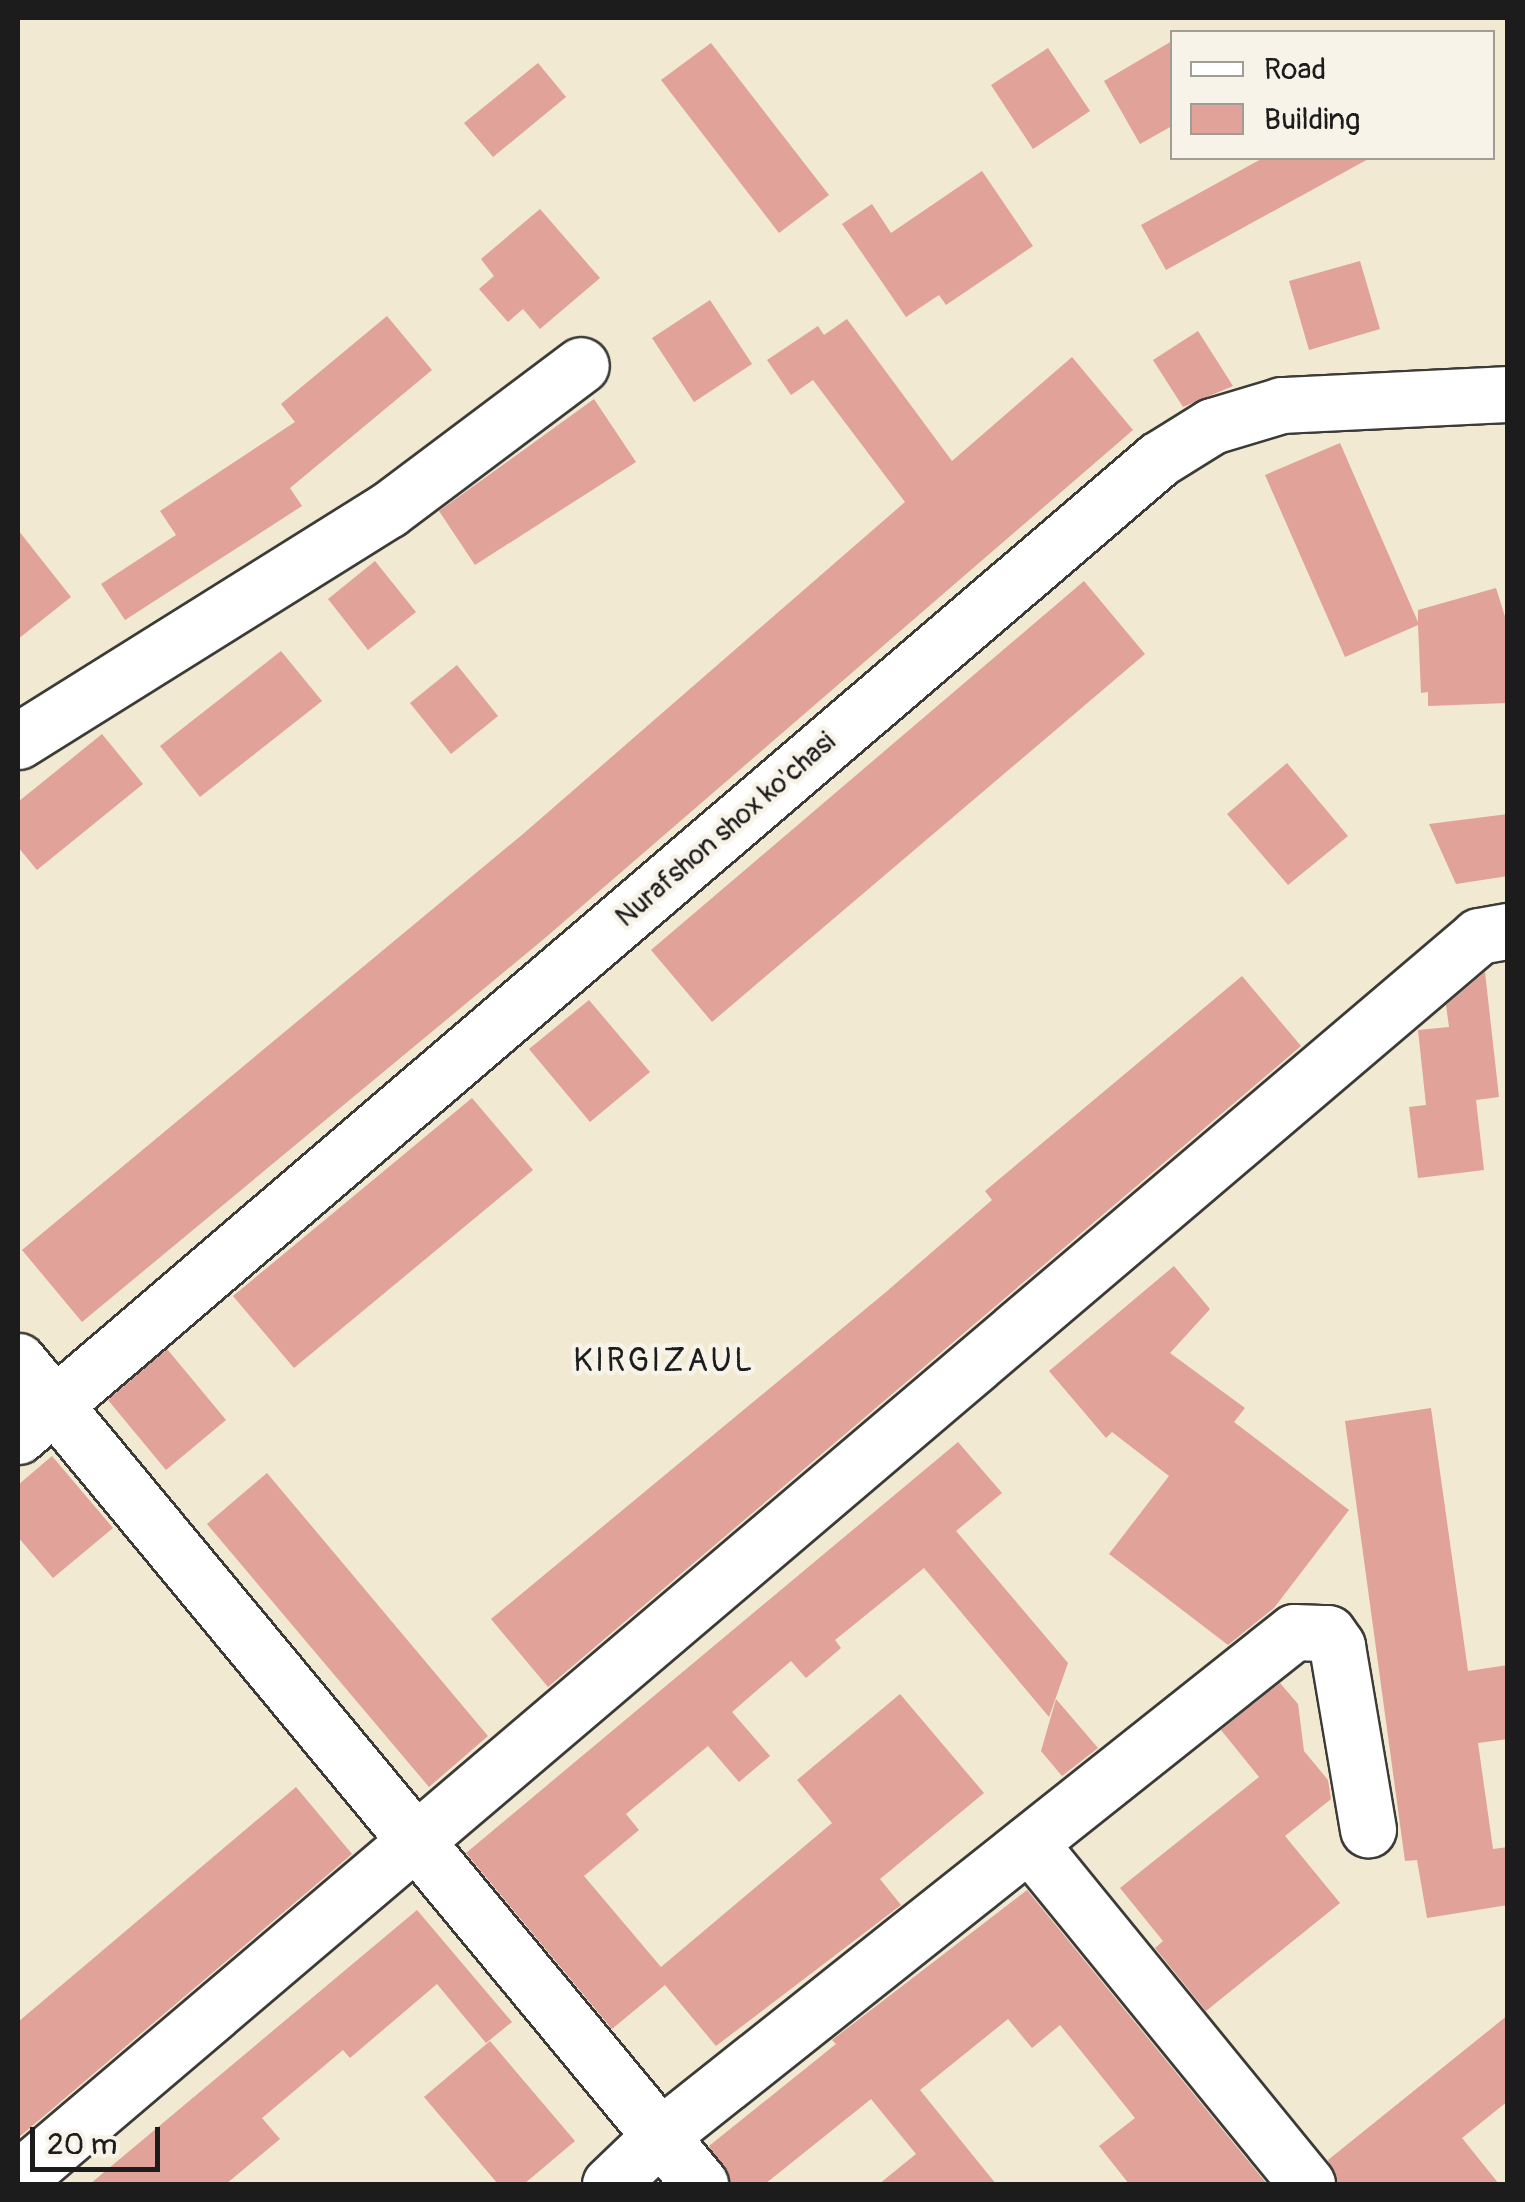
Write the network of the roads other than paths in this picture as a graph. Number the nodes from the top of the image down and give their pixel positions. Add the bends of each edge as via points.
1 (581, 365) dead end
2 (1508, 394) edge
3 (18, 742) edge
4 (1508, 931) edge
5 (18, 1361) edge
6 (35, 1421) edge
7 (1368, 1829) dead end
8 (413, 1843) junction
9 (1029, 1843) junction
10 (660, 2136) junction
11 (18, 2179) edge
12 (610, 2184) edge
13 (700, 2184) edge
14 (1307, 2184) edge

1 - 3 street via 388,510
2 - 6 street, Nurafshon shox ko'chasi via 1282,405 1212,426 1158,459
4 - 8 street via 1479,936
5 - 6 street
6 - 8 street
7 - 9 street via 1337,1646 1328,1633 1311,1629 1294,1632
8 - 10 street
8 - 11 street
9 - 10 street
9 - 14 street
10 - 12 street
10 - 13 street

